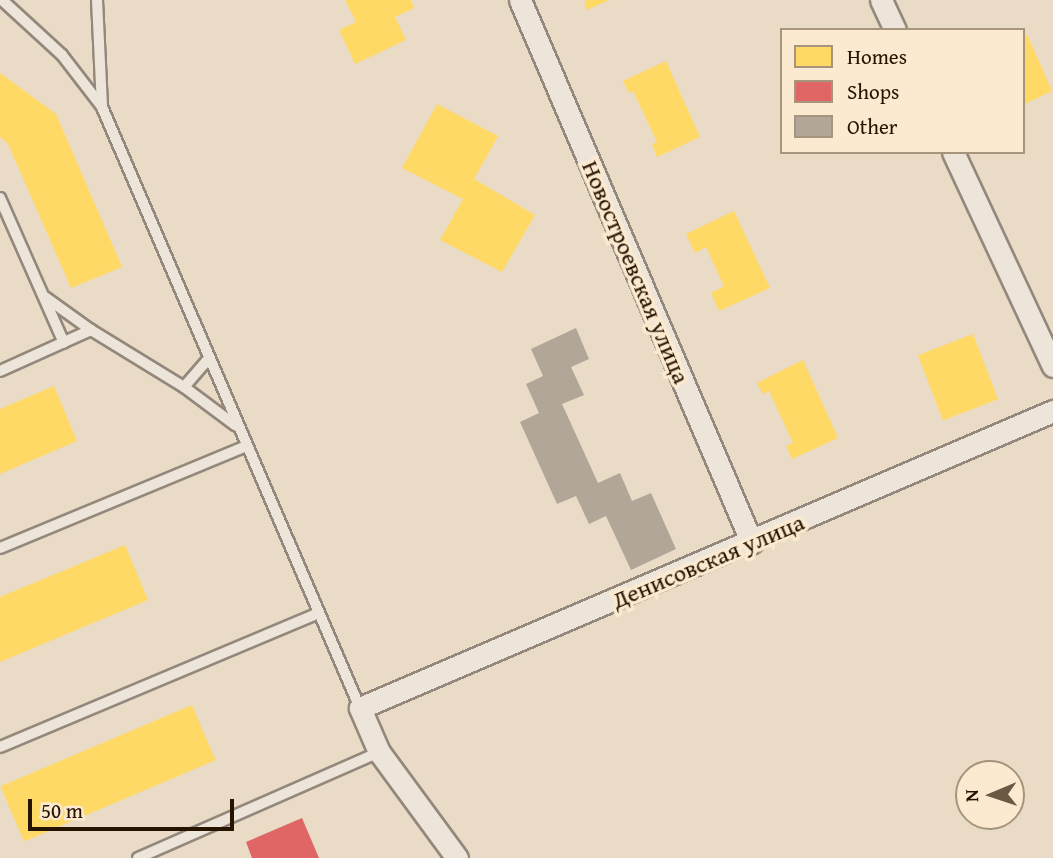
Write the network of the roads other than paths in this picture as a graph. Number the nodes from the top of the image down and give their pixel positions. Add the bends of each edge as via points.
1 (2, 0) edge
2 (97, 0) edge
3 (520, 0) edge
4 (881, 0) edge
5 (894, 28) edge
6 (102, 107) junction
7 (954, 154) edge
8 (0, 198) edge
9 (43, 296) junction
10 (91, 330) junction
11 (64, 343) junction
12 (209, 358) junction
13 (1053, 366) edge
14 (0, 371) edge
15 (184, 387) junction
16 (1053, 411) edge
17 (235, 425) junction
18 (244, 447) junction
19 (752, 543) junction
20 (0, 548) edge
21 (318, 613) junction
22 (360, 708) junction
23 (0, 747) edge
24 (379, 752) junction
25 (138, 858) edge
26 (457, 858) edge

1 - 6 lane via 62,55
2 - 6 lane
3 - 19 street, Новостроевская улица
4 - 5 street
6 - 12 lane
7 - 13 street
8 - 9 lane
9 - 10 lane
9 - 11 lane
10 - 11 lane
10 - 15 lane
11 - 14 lane
12 - 15 lane
12 - 17 lane
15 - 17 lane
16 - 19 street, Денисовская улица
17 - 18 lane
18 - 20 lane
18 - 21 lane
19 - 22 street, Денисовская улица
21 - 22 lane
21 - 23 lane
22 - 24 street
24 - 25 lane
24 - 26 street

